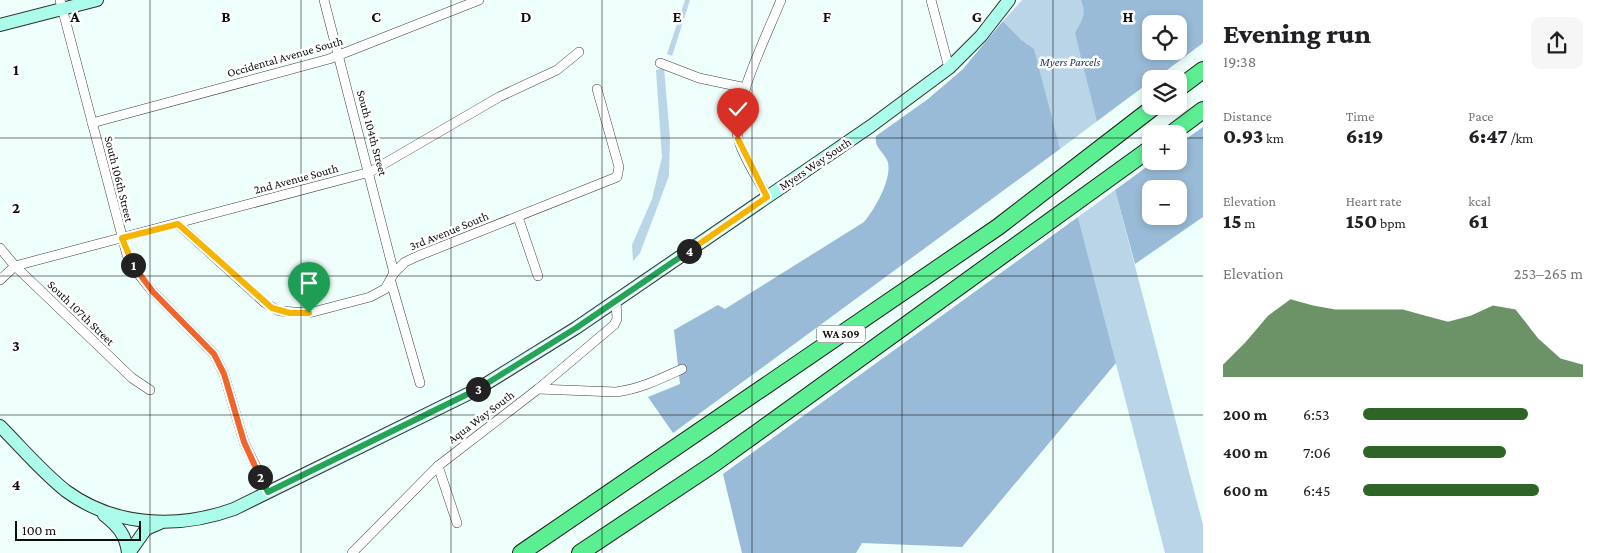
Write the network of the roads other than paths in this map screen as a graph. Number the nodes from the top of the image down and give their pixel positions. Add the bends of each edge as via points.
1 (97, 0) edge
2 (324, 0) edge
3 (479, 0) edge
4 (781, 0) edge
5 (931, 0) edge
6 (1009, 0) edge
7 (61, 5) edge
8 (0, 25) edge
9 (579, 52) dead end
10 (339, 56) junction
11 (660, 63) dead end
12 (949, 68) junction
13 (1203, 70) edge
14 (1187, 82) edge
15 (746, 88) junction
16 (596, 89) dead end
17 (1203, 110) edge
18 (1143, 115) edge
19 (92, 123) junction
20 (1183, 125) edge
21 (1142, 155) edge
22 (370, 172) junction
23 (767, 197) junction
24 (518, 217) junction
25 (178, 224) junction
26 (122, 238) junction
27 (0, 248) edge
28 (15, 266) junction
29 (538, 276) dead end
30 (392, 277) junction
31 (0, 280) edge
32 (616, 301) junction
33 (682, 369) dead end
34 (420, 383) dead end
35 (538, 389) junction
36 (150, 390) dead end
37 (0, 426) edge
38 (438, 466) junction
39 (268, 492) junction
40 (96, 509) junction
41 (134, 520) junction
42 (173, 522) junction
43 (457, 523) dead end
44 (129, 553) edge
45 (352, 553) edge
46 (521, 553) edge
47 (580, 553) edge

1 - 7 main road
2 - 10 street, South 104th Street
3 - 10 street, Occidental Avenue South
4 - 15 street
5 - 12 street
6 - 12 main road, Myers Way South
7 - 8 main road
7 - 19 street, South 106th Street
9 - 22 street, 2nd Avenue South via 557,70 499,97
10 - 19 street, Occidental Avenue South
10 - 22 street, South 104th Street
11 - 15 street via 699,78
12 - 23 main road, Myers Way South
13 - 14 highway
15 - 23 street via 737,124 738,139
16 - 24 street, 3rd Avenue South via 619,173 615,179
17 - 20 highway
18 - 46 highway, WA 509 via 998,227
19 - 26 street, South 106th Street
21 - 47 highway, WA 509 via 715,463
22 - 25 street, 2nd Avenue South
22 - 30 street, South 104th Street
23 - 32 main road, Myers Way South
24 - 29 street
24 - 30 street, 3rd Avenue South via 405,262
25 - 26 street, 2nd Avenue South
25 - 30 street, 3rd Avenue South via 265,303 279,311 309,313 370,297 379,293
26 - 28 street, 2nd Avenue South
26 - 39 street, South 106th Street via 136,271 206,344 220,365 244,442
27 - 28 street, South 107th Street
28 - 31 street, 2nd Avenue South
28 - 36 street, South 107th Street via 132,378
30 - 34 street, South 104th Street
32 - 35 street, Aqua Way South via 614,326
32 - 39 main road, Myers Way South via 476,390
33 - 35 street via 647,385 616,392
35 - 38 street, Aqua Way South
37 - 40 main road, Myers Way South via 64,489
38 - 43 street
38 - 45 street, Aqua Way South
39 - 42 main road, Myers Way South via 222,513
40 - 41 main road, Myers Way South
40 - 44 main road via 121,531
41 - 42 main road, Myers Way South
41 - 44 main road
42 - 44 main road via 146,529

